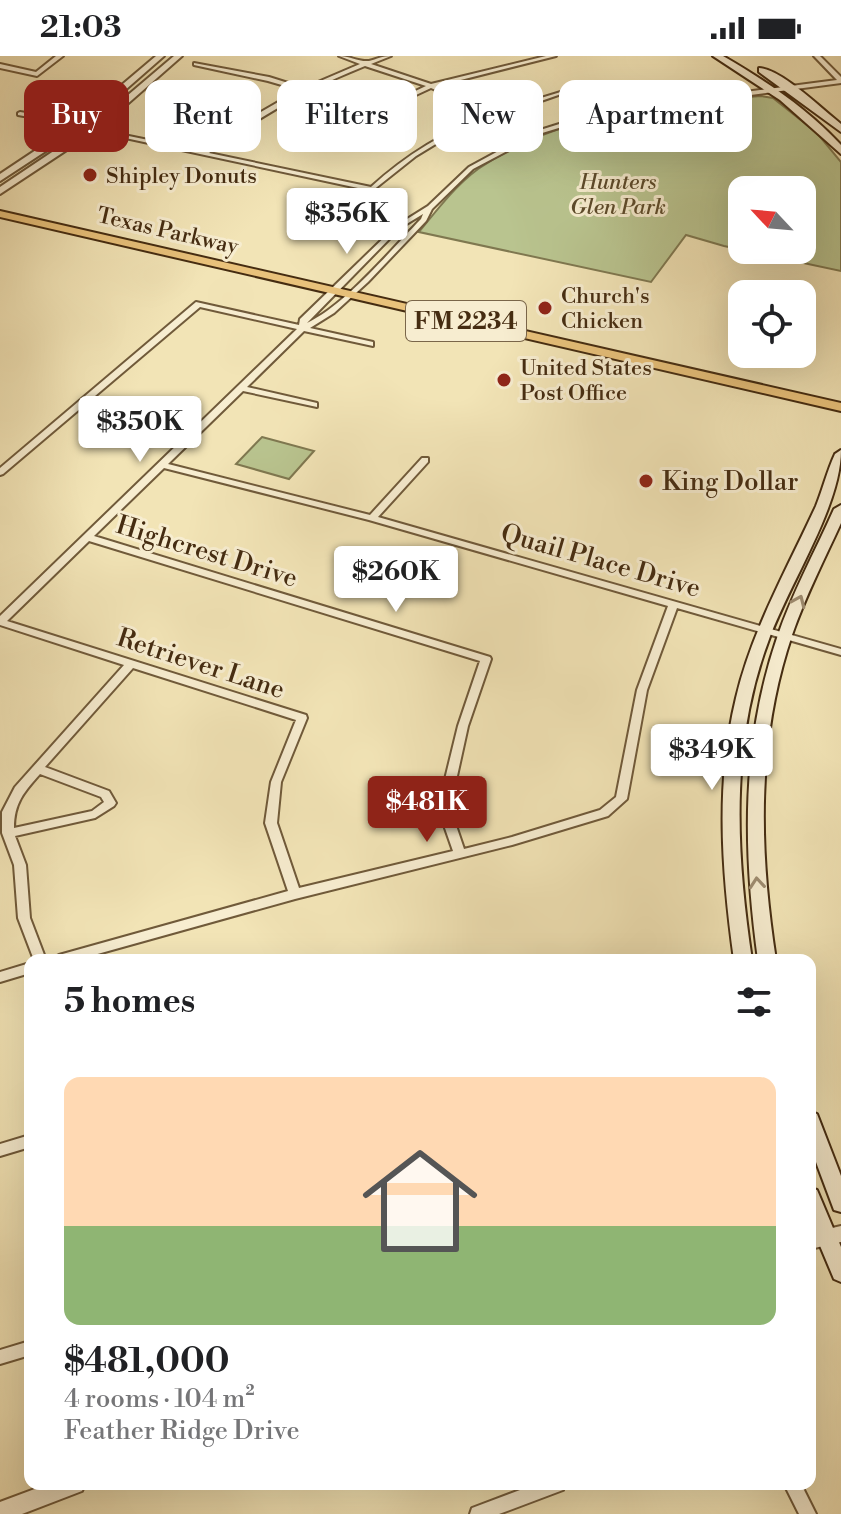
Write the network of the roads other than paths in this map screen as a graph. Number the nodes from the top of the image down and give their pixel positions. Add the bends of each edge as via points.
1 (60, 56) edge
2 (160, 56) edge
3 (178, 56) edge
4 (342, 56) edge
5 (388, 56) edge
6 (553, 56) edge
7 (717, 56) edge
8 (735, 56) edge
9 (817, 56) edge
10 (367, 63) junction
11 (196, 64) dead end
12 (0, 66) edge
13 (138, 75) junction
14 (152, 77) junction
15 (839, 78) edge
16 (324, 80) edge
17 (277, 81) edge
18 (129, 83) edge
19 (786, 85) junction
20 (431, 86) junction
21 (769, 88) junction
22 (417, 93) edge
23 (129, 96) edge
24 (20, 114) dead end
25 (24, 115) edge
26 (841, 129) edge
27 (543, 131) edge
28 (129, 138) edge
29 (433, 144) edge
30 (841, 151) edge
31 (39, 152) edge
32 (58, 152) edge
33 (206, 152) edge
34 (501, 152) edge
35 (203, 154) junction
36 (0, 178) edge
37 (0, 191) edge
38 (0, 206) edge
39 (430, 207) junction
40 (0, 214) edge
41 (175, 250) junction
42 (345, 289) junction
43 (520, 325) junction
44 (489, 326) junction
45 (303, 328) junction
46 (370, 344) dead end
47 (642, 352) junction
48 (605, 353) junction
49 (240, 388) junction
50 (841, 398) edge
51 (314, 405) dead end
52 (841, 407) edge
53 (841, 454) edge
54 (0, 456) edge
55 (14, 460) junction
56 (425, 460) dead end
57 (162, 465) junction
58 (0, 472) edge
59 (823, 504) junction
60 (841, 507) edge
61 (372, 518) junction
62 (87, 537) junction
63 (674, 604) junction
64 (0, 622) edge
65 (765, 629) junction
66 (785, 635) junction
67 (841, 652) edge
68 (131, 664) junction
69 (39, 769) junction
70 (733, 779) junction
71 (755, 782) junction
72 (8, 833) junction
73 (460, 855) junction
74 (295, 894) junction
75 (38, 954) edge
76 (80, 954) edge
77 (742, 954) edge
78 (766, 954) edge
79 (24, 970) edge
80 (0, 977) edge
81 (816, 1136) edge
82 (24, 1143) edge
83 (0, 1150) edge
84 (841, 1203) edge
85 (816, 1213) edge
86 (825, 1238) edge
87 (841, 1272) edge
88 (24, 1350) edge
89 (0, 1357) edge
90 (59, 1490) edge
91 (541, 1490) edge
92 (795, 1490) edge
93 (0, 1512) edge
94 (478, 1514) edge
95 (808, 1514) edge

1 - 12 street via 37,74
2 - 13 street
3 - 14 street
4 - 10 street
5 - 10 street
6 - 20 street
7 - 21 main road
8 - 19 main road
9 - 15 street
10 - 16 street
10 - 20 street
11 - 17 street
13 - 14 street
13 - 18 street
14 - 23 street
15 - 19 street
19 - 21 street
19 - 26 main road
20 - 22 street
21 - 27 street via 587,117
21 - 30 main road
24 - 25 street
28 - 35 street
29 - 35 street via 372,189
31 - 36 street
32 - 37 street
33 - 35 street
34 - 39 street via 471,168
38 - 41 main road, Texas Parkway / FM 2234
39 - 42 street via 424,220
39 - 42 street via 398,227
40 - 41 main road, Texas Parkway / FM 2234
41 - 42 main road, Texas Parkway / FM 2234
42 - 43 main road, Texas Parkway / FM 2234
42 - 44 main road, Texas Parkway / FM 2234
42 - 45 street via 317,324
42 - 45 street via 303,321
43 - 44 main road
43 - 47 main road, Texas Parkway / FM 2234
44 - 48 main road, Texas Parkway / FM 2234
45 - 46 street
45 - 49 street
45 - 55 street via 199,304
47 - 48 main road
47 - 50 main road, Texas Parkway / FM 2234
48 - 52 main road, Texas Parkway / FM 2234
49 - 51 street
49 - 57 street
53 - 59 main road
54 - 55 street
55 - 58 street
56 - 61 street
57 - 61 street, Quail Place Drive
57 - 62 street
59 - 60 main road
59 - 65 main road
66 -> 60 main road
61 - 63 street, Quail Place Drive
62 - 64 street
62 - 73 street, Highcrest Drive via 486,659 444,808
63 - 65 street, Quail Place Drive
63 - 73 street via 642,690 621,799 604,813
64 - 68 street, Retriever Lane
65 - 66 street, Quail Place Drive
65 - 70 main road via 741,712
66 - 67 street, Quail Place Drive
66 - 71 main road via 764,716
68 - 69 street
68 - 74 street, Retriever Lane via 302,718 276,782 271,823
69 - 72 street via 8,812
69 - 72 street via 105,794 110,803 95,814
70 - 71 main road
70 - 77 main road via 730,848
78 -> 71 main road via 754,848
72 - 75 street via 20,865 24,918
73 - 74 street
74 - 76 street
79 - 80 street
81 - 84 main road
82 - 83 street
85 - 86 main road
86 - 87 main road
88 - 89 street
90 - 93 street
91 - 94 street
92 - 95 street

